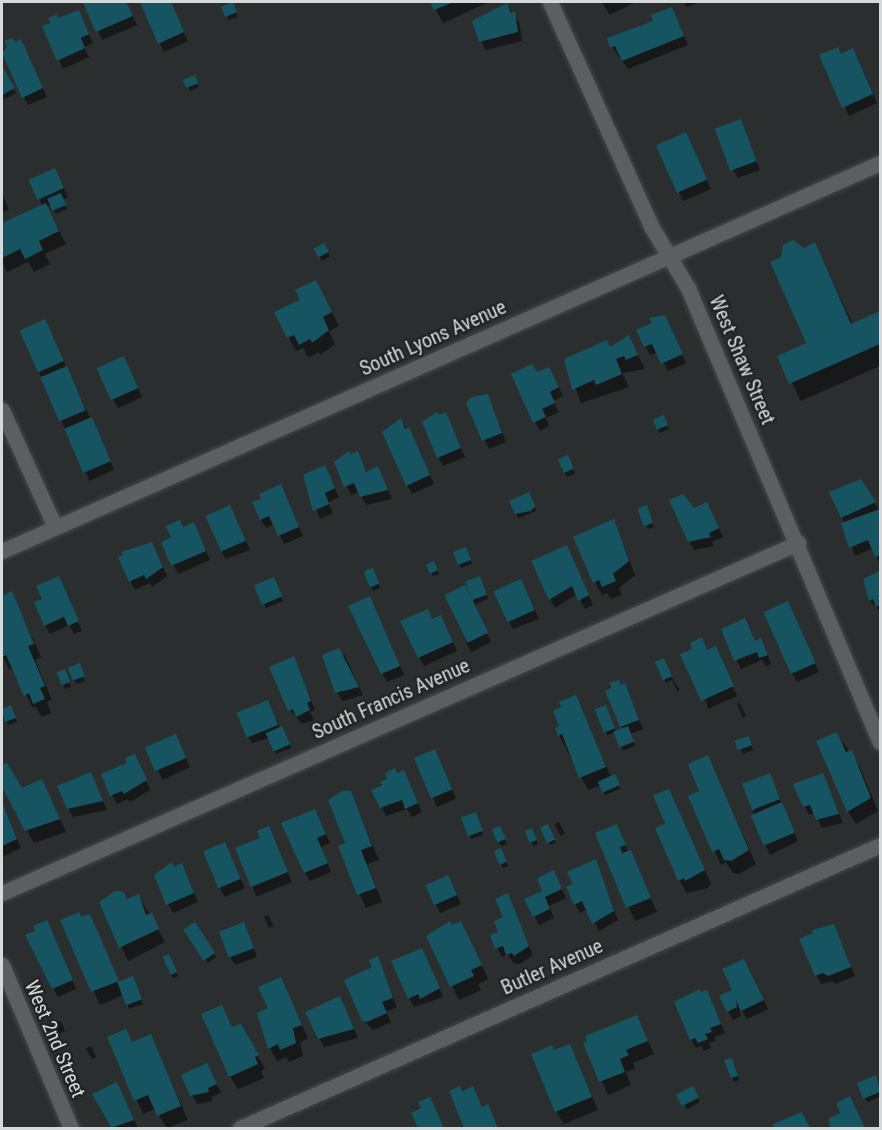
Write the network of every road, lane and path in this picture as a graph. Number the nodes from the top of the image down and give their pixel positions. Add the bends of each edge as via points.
1 (550, 2) edge
2 (880, 163) edge
3 (670, 256) junction
4 (2, 410) edge
5 (55, 527) junction
6 (798, 543) junction
7 (2, 551) edge
8 (880, 742) edge
9 (880, 845) edge
10 (2, 893) edge
11 (2, 965) edge
12 (70, 1128) edge
13 (240, 1128) edge

1 - 3 street, West Shaw Street via 651,226
2 - 3 street, South Lyons Avenue
3 - 5 street, South Lyons Avenue
3 - 6 street, West Shaw Street via 688,288
4 - 5 street
5 - 7 street, South Lyons Avenue
6 - 8 street, West Shaw Street
6 - 10 street, South Francis Avenue
9 - 13 street, Butler Avenue
11 - 12 street, West 2nd Street

